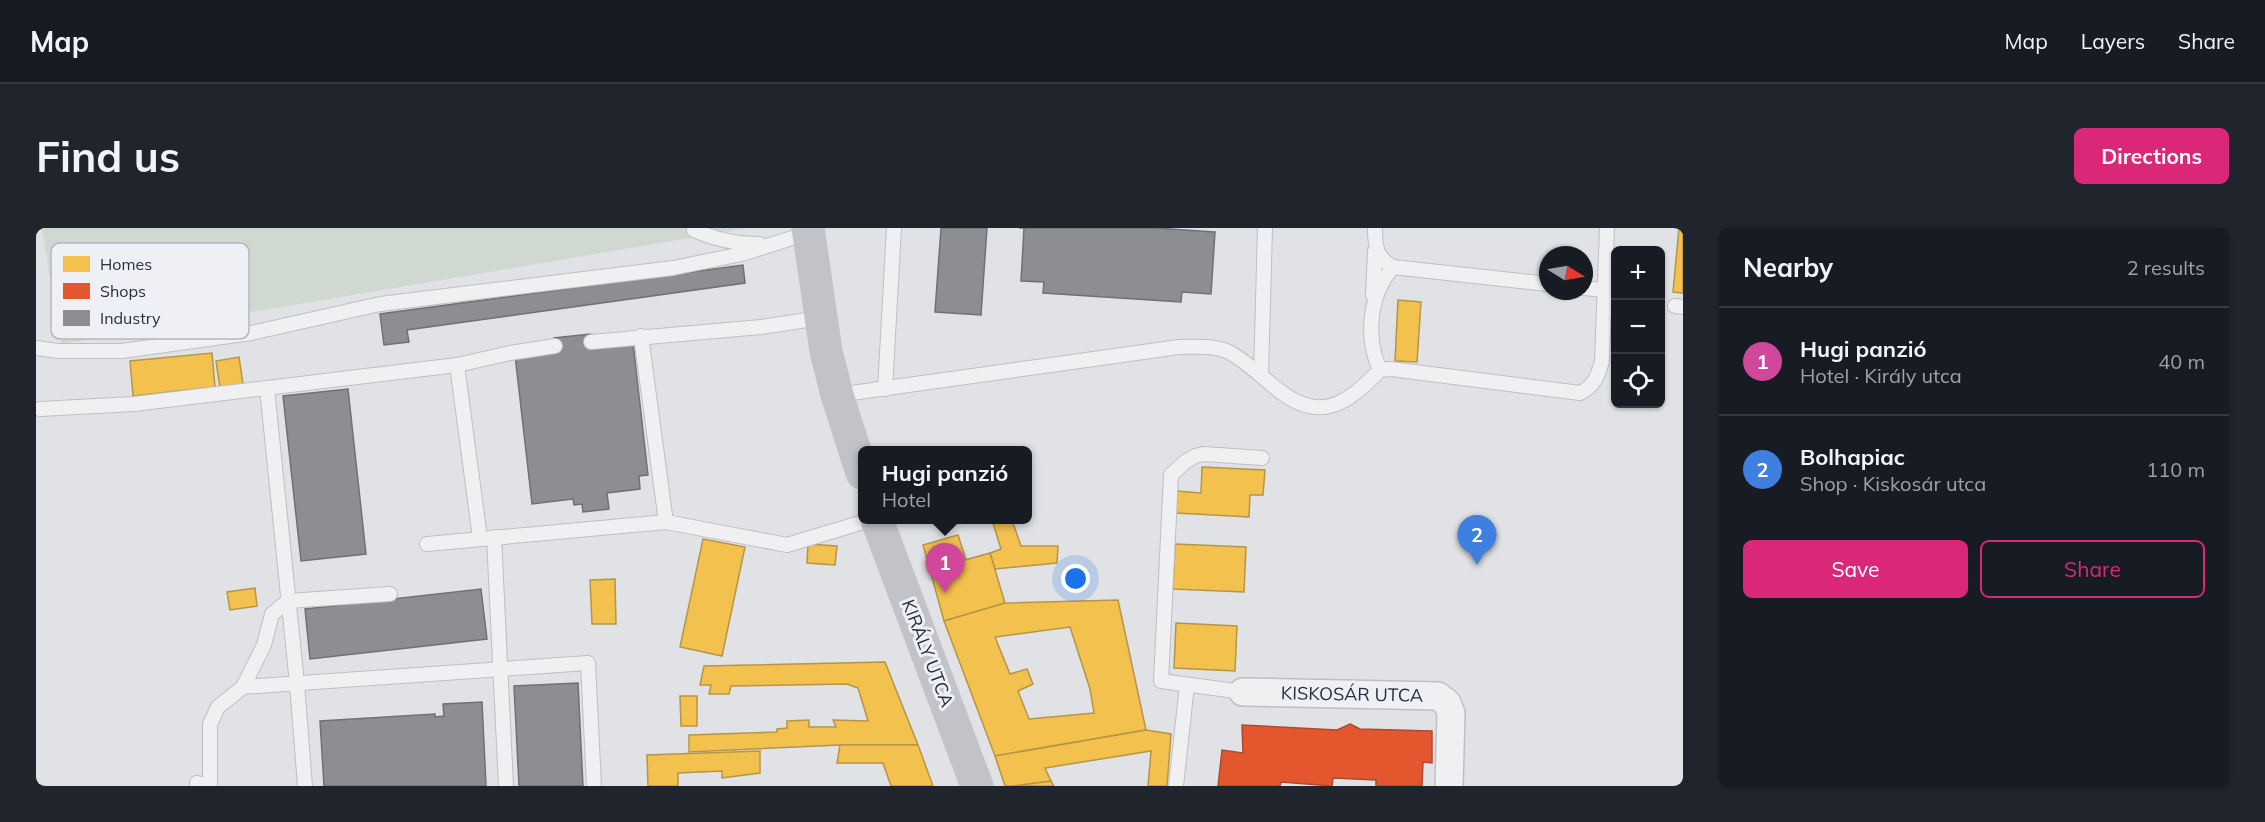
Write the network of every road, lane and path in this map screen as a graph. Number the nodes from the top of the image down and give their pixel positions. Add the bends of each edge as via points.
1 (894, 228) edge
2 (1265, 228) edge
3 (1375, 228) edge
4 (1607, 228) edge
5 (808, 230) edge
6 (694, 231) dead end
7 (768, 244) junction
8 (1375, 249) junction
9 (1393, 267) junction
10 (1539, 283) edge
11 (1593, 289) edge
12 (1605, 290) junction
13 (1373, 313) junction
14 (820, 318) junction
15 (249, 333) edge
16 (641, 336) junction
17 (208, 339) edge
18 (591, 342) dead end
19 (555, 345) dead end
20 (36, 348) edge
21 (457, 365) junction
22 (1380, 370) junction
23 (1261, 375) junction
24 (267, 388) junction
25 (885, 389) junction
26 (837, 395) junction
27 (40, 409) dead end
28 (1262, 458) dead end
29 (858, 461) edge
30 (666, 522) junction
31 (858, 523) edge
32 (880, 524) edge
33 (487, 537) junction
34 (427, 544) dead end
35 (390, 594) dead end
36 (288, 601) junction
37 (501, 668) junction
38 (297, 684) junction
39 (1187, 685) junction
40 (243, 687) junction
41 (1243, 692) joint
42 (206, 785) edge
43 (305, 786) edge
44 (506, 786) edge
45 (594, 786) edge
46 (977, 786) edge
47 (1176, 786) edge
48 (1449, 786) edge

1 - 25 lane
2 - 23 lane
3 - 8 lane
4 - 12 lane
5 - 7 lane
5 - 14 main road
6 - 7 lane via 728,242
7 - 15 lane via 742,254 673,268 380,304
8 - 9 lane via 1382,261
8 - 13 lane
9 - 10 lane
9 - 13 lane via 1377,292
11 - 12 lane
12 - 22 lane via 1602,361 1597,378 1580,393
13 - 22 lane via 1371,344
14 - 16 lane via 761,327
14 - 26 main road
16 - 18 lane
16 - 30 lane
17 - 20 lane via 122,351
19 - 21 lane
21 - 24 lane
21 - 33 lane
22 - 23 lane via 1358,393 1327,407 1301,403
23 - 25 lane via 1227,351 1179,346
24 - 27 lane via 134,404
24 - 36 lane
25 - 26 lane
26 - 29 main road
28 - 39 lane via 1204,454 1195,456 1171,475 1161,681
30 - 31 lane via 788,545
30 - 33 lane
32 - 46 main road, KIRÁLY UTCA
33 - 34 lane
33 - 37 lane
35 - 36 lane
36 - 38 lane
36 - 40 lane via 272,614 264,645
37 - 38 lane
37 - 44 lane
37 - 45 lane via 588,663
38 - 40 lane
38 - 43 lane
39 - 41 lane
39 - 47 lane
40 - 42 lane via 218,707 210,724
41 - 48 street, KISKOSÁR UTCA via 1438,696 1451,713

